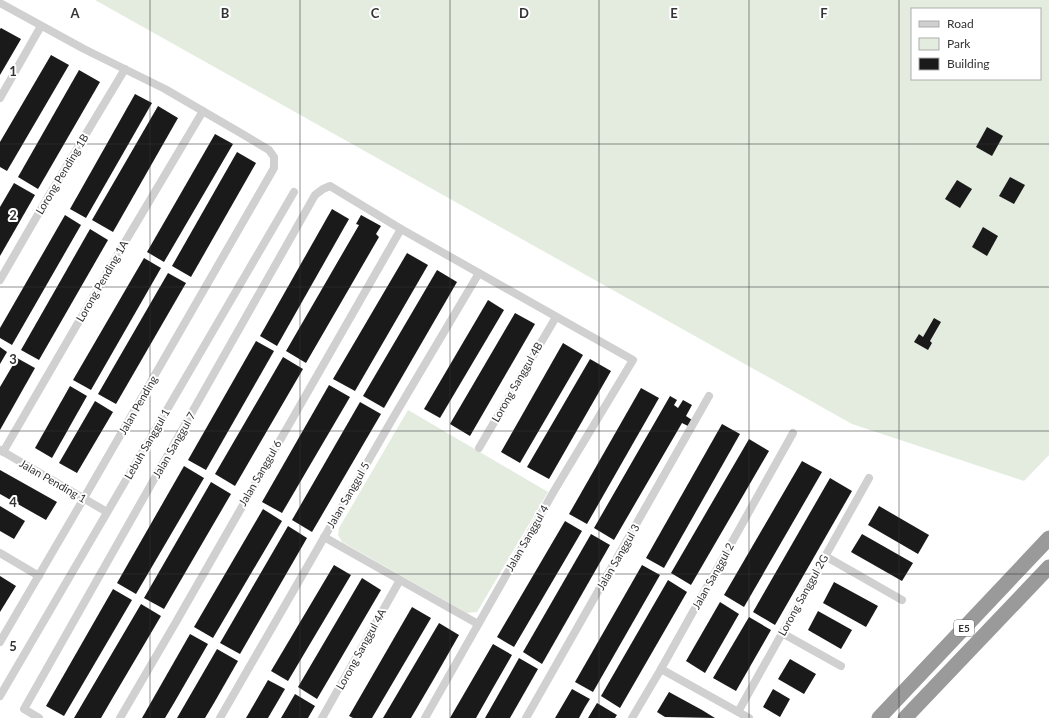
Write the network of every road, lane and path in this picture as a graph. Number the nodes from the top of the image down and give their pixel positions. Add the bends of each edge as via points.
1 (0, 3) edge
2 (41, 26) junction
3 (125, 69) junction
4 (0, 98) edge
5 (203, 111) junction
6 (294, 192) dead end
7 (401, 229) junction
8 (479, 273) junction
9 (0, 280) edge
10 (556, 317) junction
11 (709, 396) dead end
12 (793, 433) dead end
13 (479, 448) dead end
14 (2, 451) edge
15 (869, 478) dead end
16 (84, 498) junction
17 (107, 512) junction
18 (324, 536) junction
19 (1049, 538) edge
20 (0, 553) edge
21 (825, 556) junction
22 (1049, 567) edge
23 (39, 576) junction
24 (400, 580) junction
25 (902, 600) dead end
26 (478, 624) junction
27 (782, 633) junction
28 (0, 642) edge
29 (841, 666) dead end
30 (661, 668) junction
31 (0, 696) edge
32 (738, 712) junction
33 (39, 718) edge
34 (120, 718) edge
35 (220, 718) edge
36 (322, 718) edge
37 (425, 718) edge
38 (526, 718) edge
39 (632, 718) edge
40 (749, 718) edge
41 (879, 718) edge
42 (905, 718) edge

1 - 2 street
2 - 3 street
2 - 4 street
3 - 5 street
3 - 9 street, Lorong Pending 1B
5 - 14 street, Lorong Pending 1A
5 - 16 street, Jalan Pending via 269,150 274,157 274,168
6 - 17 street, Lebuh Sanggul 1
7 - 8 street
7 - 33 street, Jalan Sanggul 7 via 330,186 315,196 24,709
7 - 34 street, Jalan Sanggul 6
8 - 10 street
8 - 18 street, Jalan Sanggul 5
10 - 13 street, Lorong Sanggul 4B
10 - 26 street, Jalan Sanggul 4 via 633,360
11 - 38 street, Jalan Sanggul 3
12 - 30 street, Jalan Sanggul 2
14 - 16 street, Jalan Pending 1
15 - 21 street, Lorong Sanggul 2G
16 - 17 street, Jalan Pending 1
16 - 23 street, Jalan Pending
17 - 31 street, Lebuh Sanggul 1
18 - 24 street
18 - 35 street, Jalan Sanggul 5
19 - 41 highway, E5
20 - 23 street
21 - 25 street
21 - 27 street, Lorong Sanggul 2G
22 - 42 highway, E5
23 - 28 street, Jalan Pending
24 - 26 street
24 - 36 street, Lorong Sanggul 4A
26 - 37 street, Jalan Sanggul 4
27 - 29 street
27 - 32 street, Lorong Sanggul 2G
30 - 32 street
30 - 39 street, Jalan Sanggul 2
32 - 40 street

